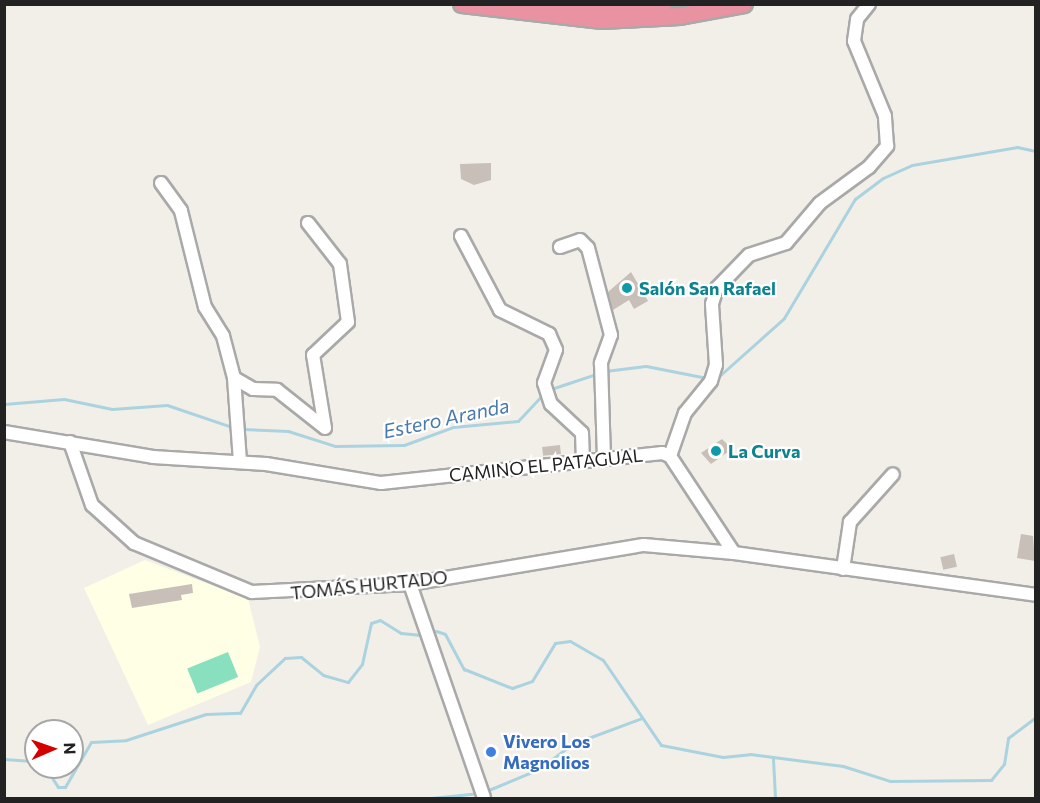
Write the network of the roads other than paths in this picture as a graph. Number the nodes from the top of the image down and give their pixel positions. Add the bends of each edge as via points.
1 (462, 4) edge
2 (555, 4) edge
3 (663, 4) edge
4 (744, 4) edge
5 (869, 4) edge
6 (161, 183) dead end
7 (308, 223) dead end
8 (461, 236) dead end
9 (560, 247) dead end
10 (234, 378) junction
11 (4, 432) edge
12 (70, 442) junction
13 (670, 456) junction
14 (604, 459) junction
15 (583, 460) junction
16 (240, 462) junction
17 (893, 474) dead end
18 (734, 553) junction
19 (843, 569) junction
20 (410, 584) junction
21 (1035, 595) edge
22 (483, 798) edge

1 - 4 highway via 602,20 680,16
2 - 3 highway
5 - 13 street via 855,27 858,55 885,116 887,146 869,168 820,203 786,243 750,255 717,288 712,304 714,371 685,413
6 - 10 street via 181,211 205,307 223,336
7 - 10 street via 340,264 348,322 313,354 326,428 277,390 253,389
8 - 15 street via 500,310 549,334 556,350 544,382 551,404 582,433
9 - 14 street via 580,240 588,248 610,335 601,363
10 - 16 street
11 - 12 street, CAMINO EL PATAGUAL
12 - 16 street, CAMINO EL PATAGUAL via 153,457
12 - 20 street, TOMÁS HURTADO via 97,512 158,557 252,592 274,594
13 - 14 street, CAMINO EL PATAGUAL
13 - 18 street, CAMINO EL PATAGUAL
14 - 15 street, CAMINO EL PATAGUAL
15 - 16 street, CAMINO EL PATAGUAL via 381,483
17 - 19 street via 850,522
18 - 19 street
18 - 20 street, TOMÁS HURTADO via 644,545
19 - 21 street
20 - 22 street

